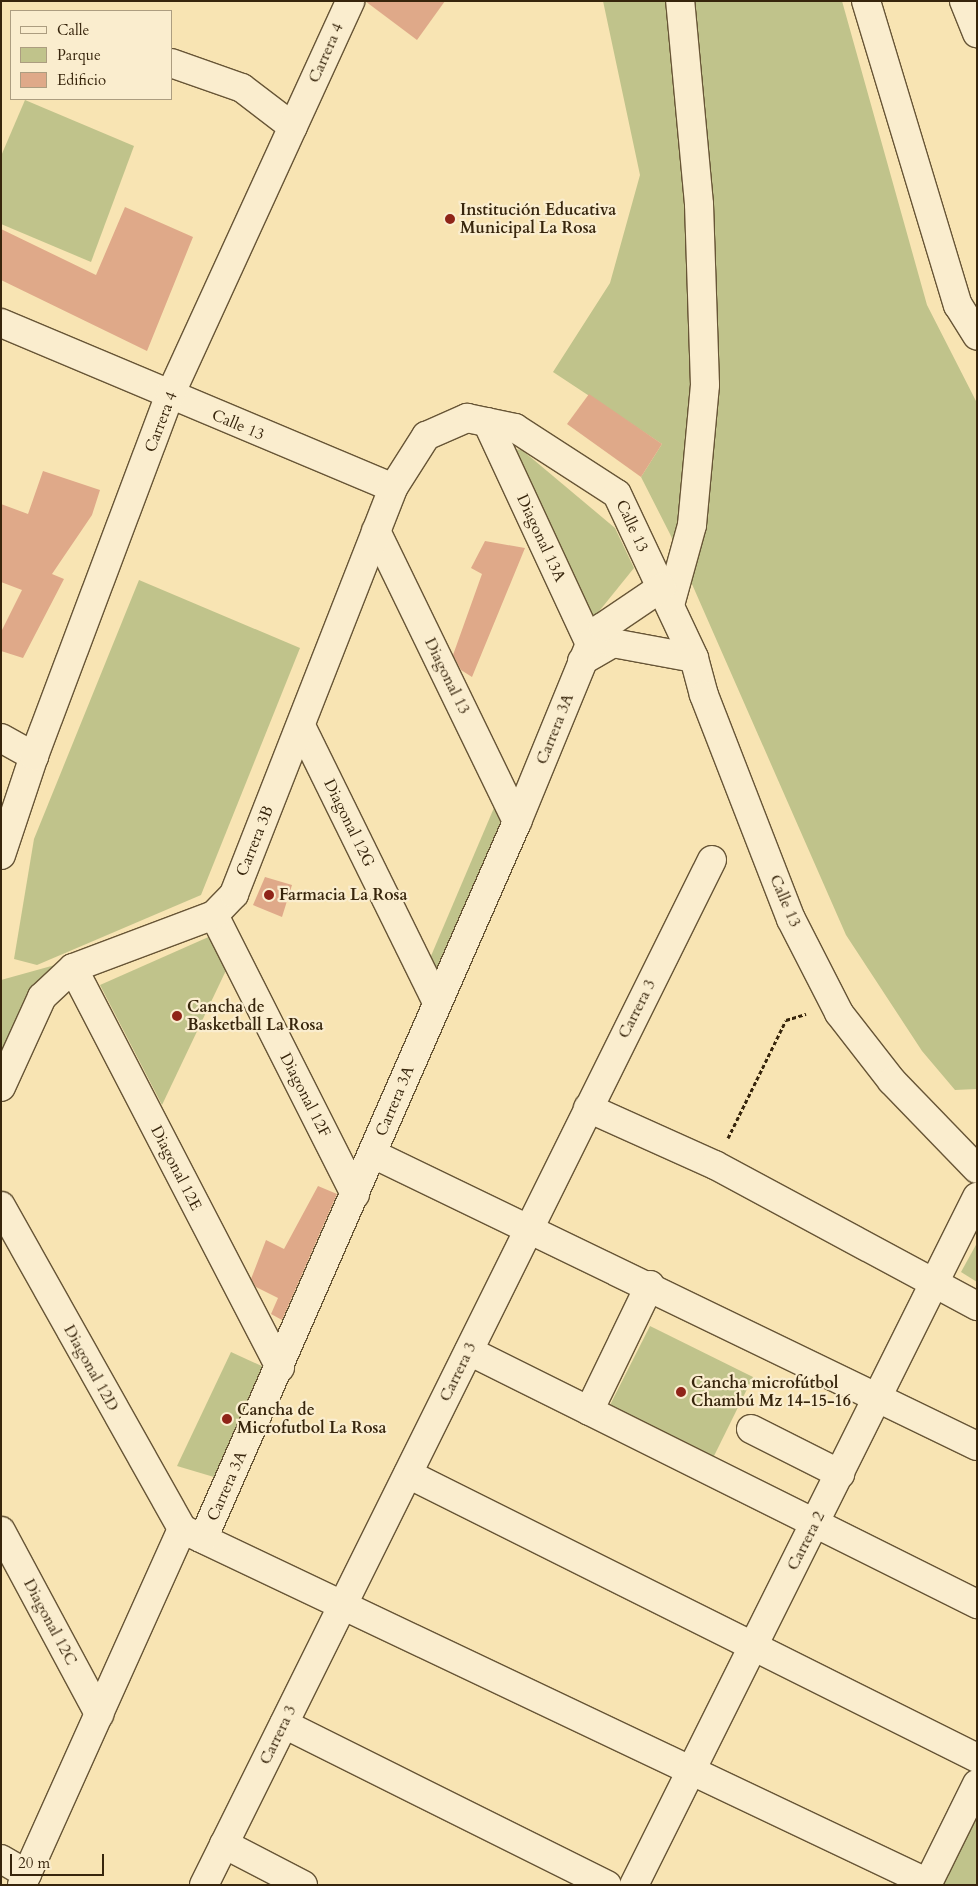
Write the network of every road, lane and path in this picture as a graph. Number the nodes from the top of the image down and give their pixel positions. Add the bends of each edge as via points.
1 (350, 1) edge
2 (680, 1) edge
3 (866, 1) edge
4 (964, 1) edge
5 (977, 34) edge
6 (172, 63) edge
7 (293, 127) junction
8 (1, 323) edge
9 (977, 335) edge
10 (170, 395) junction
11 (487, 422) junction
12 (393, 488) junction
13 (376, 531) junction
14 (666, 596) junction
15 (589, 652) junction
16 (694, 658) junction
17 (301, 726) junction
18 (1, 738) edge
19 (34, 756) junction
20 (517, 822) junction
21 (1, 855) edge
22 (712, 860) dead end
23 (214, 915) junction
24 (73, 968) junction
25 (437, 1002) junction
26 (798, 1014) dead end
27 (1, 1087) edge
28 (588, 1108) junction
29 (373, 1154) junction
30 (715, 1166) junction
31 (977, 1169) edge
32 (355, 1194) junction
33 (977, 1197) edge
34 (1, 1206) edge
35 (530, 1226) junction
36 (650, 1285) junction
37 (934, 1285) junction
38 (977, 1306) edge
39 (468, 1351) junction
40 (280, 1368) junction
41 (878, 1397) junction
42 (589, 1411) junction
43 (751, 1429) dead end
44 (977, 1446) edge
45 (408, 1474) junction
46 (840, 1474) junction
47 (814, 1524) junction
48 (1, 1531) edge
49 (192, 1534) junction
50 (977, 1604) edge
51 (342, 1607) junction
52 (752, 1649) junction
53 (99, 1714) junction
54 (284, 1724) junction
55 (977, 1758) edge
56 (691, 1772) junction
57 (977, 1784) edge
58 (224, 1844) junction
59 (1, 1859) edge
60 (24, 1879) edge
61 (928, 1884) edge
62 (204, 1885) edge
63 (303, 1885) edge
64 (607, 1885) edge
65 (634, 1885) edge

1 - 7 street, Carrera 4
2 - 14 street via 699,204 705,385 692,525
3 - 9 street via 958,305
4 - 5 street
6 - 7 street via 242,88
7 - 10 street, Carrera 4
8 - 10 street, Calle 13
10 - 12 street, Calle 13
10 - 19 street, Carrera 4
11 - 12 street, Calle 13 via 466,418 426,436
11 - 14 street, Calle 13 via 515,428 618,494
11 - 15 street, Diagonal 13A
12 - 13 street, Carrera 3B
13 - 17 street, Carrera 3B
13 - 20 street, Diagonal 13
14 - 15 street, Carrera 3A via 603,627
14 - 16 street, Calle 13
15 - 16 street via 613,643
15 - 20 street, Carrera 3A
16 - 31 street, Calle 13 via 791,919 839,1013 892,1081
17 - 23 street, Carrera 3B via 234,894
17 - 25 street, Diagonal 12G
18 - 19 street
19 - 21 street, Carrera 4
20 - 25 street, Carrera 3A
22 - 28 street, Carrera 3
23 - 24 street, Carrera 3B
23 - 32 street, Diagonal 12F
24 - 27 street, Carrera 3B via 42,998
24 - 40 street, Diagonal 12E
25 - 29 street, Carrera 3A
26 - 30 path via 786,1020
28 - 30 street
28 - 35 street, Carrera 3
29 - 32 street, Carrera 3A
29 - 35 street
30 - 37 street
32 - 40 street, Carrera 3A
33 - 37 street, Carrera 2
34 - 49 street, Diagonal 12D
35 - 36 street
35 - 39 street, Carrera 3
36 - 41 street
36 - 42 street
37 - 38 street
37 - 41 street, Carrera 2
39 - 42 street
39 - 45 street, Carrera 3
40 - 49 street, Carrera 3A
41 - 44 street
41 - 46 street, Carrera 2
42 - 47 street
43 - 46 street
45 - 51 street, Carrera 3
45 - 52 street
46 - 47 street, Carrera 2
47 - 50 street
47 - 52 street, Carrera 2
48 - 53 street, Diagonal 12C
49 - 51 street
49 - 53 street, Carrera 3A
51 - 54 street, Carrera 3
51 - 56 street
52 - 55 street
52 - 56 street, Carrera 2
53 - 60 street, Carrera 3A
54 - 58 street, Carrera 3
54 - 64 street
56 - 61 street
56 - 65 street, Carrera 2
57 - 61 street
58 - 62 street, Carrera 3
58 - 63 street
59 - 60 street

